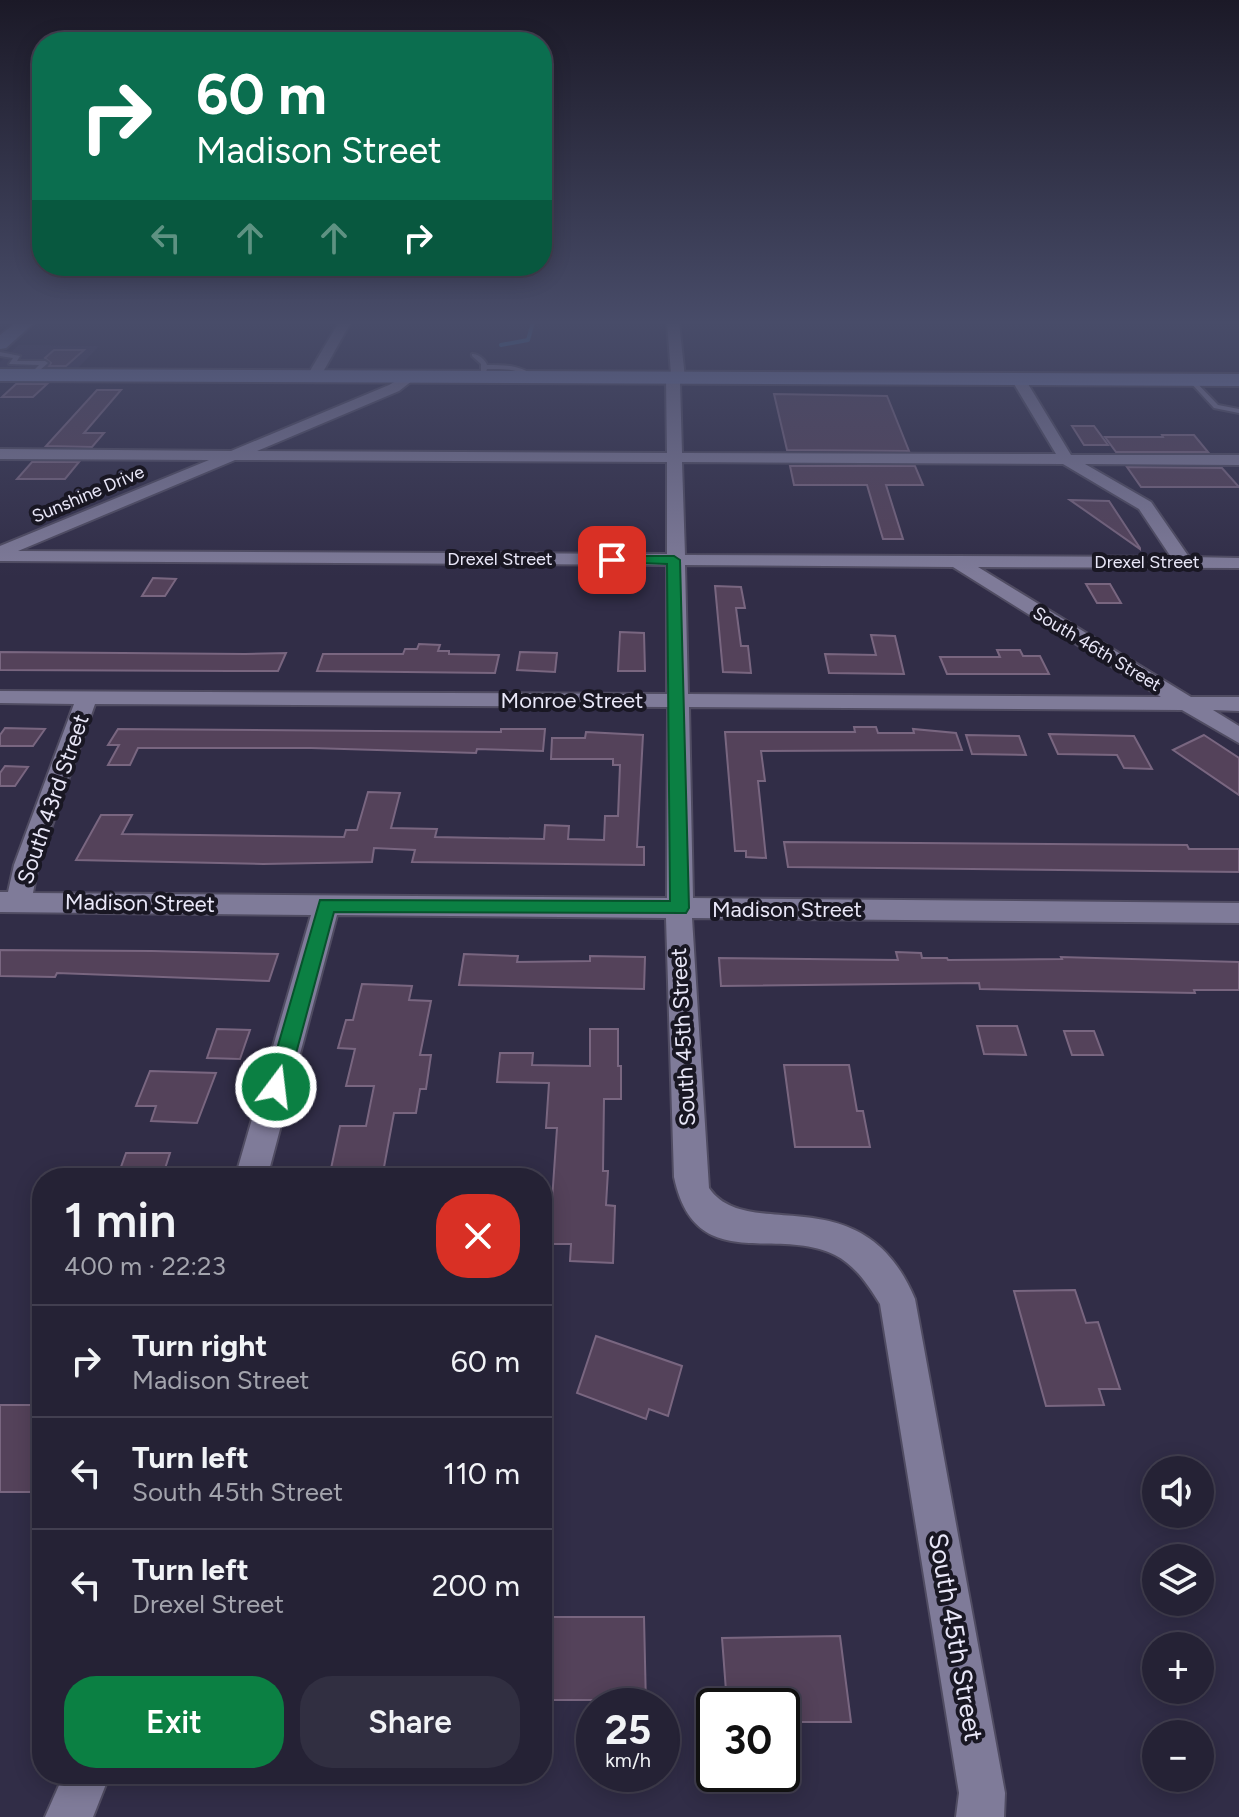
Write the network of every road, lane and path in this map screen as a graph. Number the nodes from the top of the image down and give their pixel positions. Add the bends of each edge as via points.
1 (349, 407) edge
2 (675, 407) edge
3 (1035, 407) edge
4 (1216, 407) edge
5 (1239, 411) edge
6 (0, 454) edge
7 (233, 455) junction
8 (672, 457) junction
9 (1066, 459) junction
10 (1239, 460) edge
11 (0, 554) edge
12 (674, 560) junction
13 (956, 561) junction
14 (1184, 563) junction
15 (1239, 563) edge
16 (0, 697) edge
17 (87, 697) junction
18 (677, 700) junction
19 (1187, 704) junction
20 (1239, 704) edge
21 (1239, 736) edge
22 (10, 902) edge
23 (327, 905) junction
24 (680, 908) junction
25 (1239, 913) edge
26 (254, 1168) edge
27 (83, 1784) edge
28 (69, 1817) edge
29 (980, 1817) edge

1 - 7 street, Sunshine Drive
2 - 8 street, South 45th Street
3 - 9 street
4 - 5 lane
6 - 7 street
7 - 8 street
7 - 11 street, Sunshine Drive
8 - 9 street
8 - 12 street, South 45th Street
9 - 10 street
9 - 14 street via 1145,506
11 - 12 street, Drexel Street
12 - 13 street, Drexel Street
12 - 18 street, South 45th Street
13 - 14 street, Drexel Street
13 - 19 street, South 46th Street
14 - 15 street, Drexel Street
16 - 17 street, Monroe Street
17 - 18 street, Monroe Street
17 - 22 street, South 43rd Street
18 - 19 street, Monroe Street
18 - 24 street, South 45th Street
19 - 20 street, Monroe Street
19 - 21 street, South 46th Street
22 - 23 street, Madison Street
23 - 24 street, Madison Street
23 - 26 street
24 - 25 street, Madison Street
24 - 29 street, South 45th Street via 693,1195 706,1212 726,1224 823,1233 846,1241 883,1272 897,1299 982,1793
27 - 28 street

